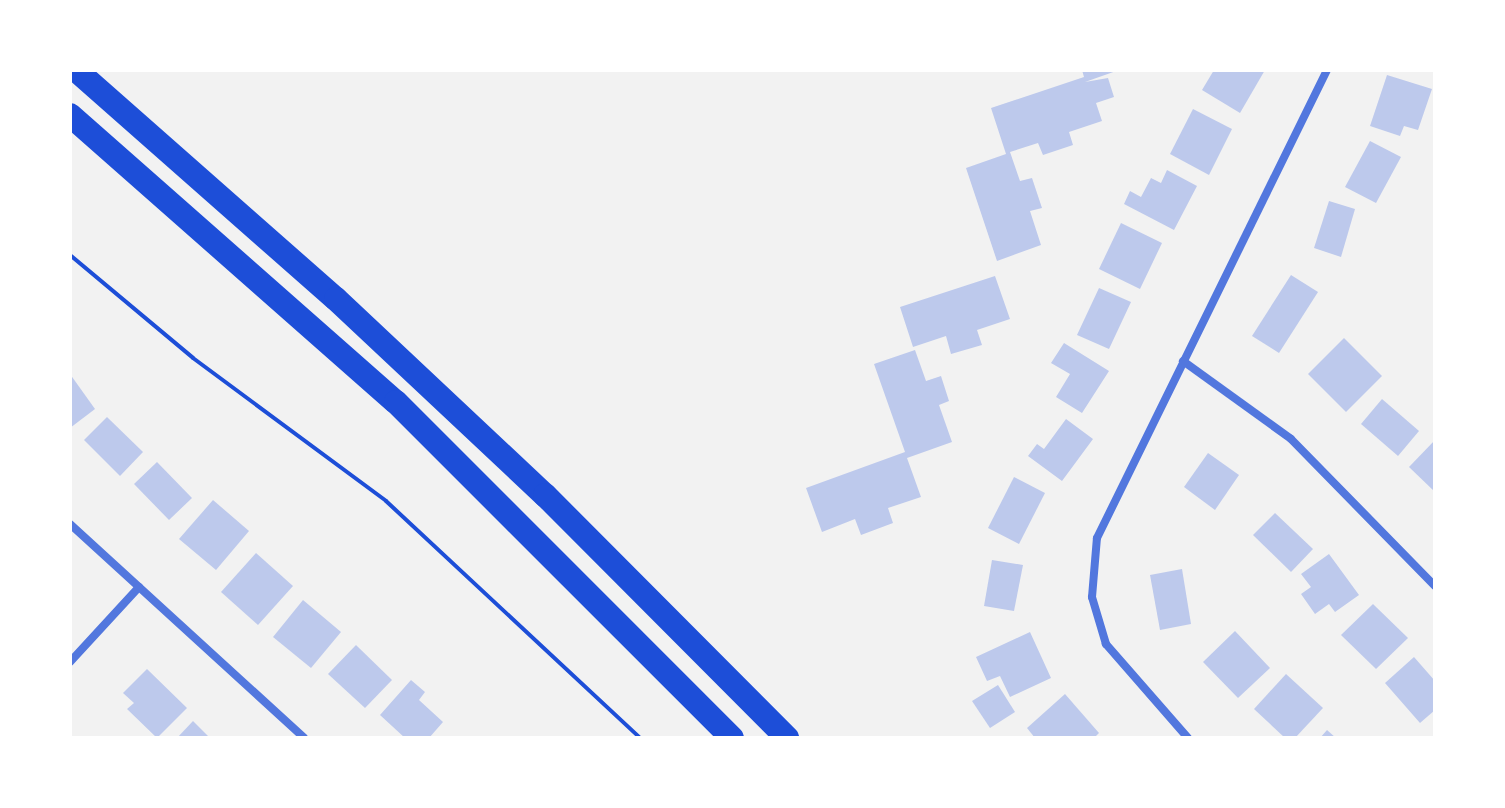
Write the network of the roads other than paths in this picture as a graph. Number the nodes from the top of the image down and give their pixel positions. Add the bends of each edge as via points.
1 (76, 70) edge
2 (1327, 70) edge
3 (70, 115) edge
4 (1183, 361) junction
5 (70, 524) edge
6 (1435, 586) edge
7 (139, 587) junction
8 (70, 662) edge
9 (304, 738) edge
10 (732, 738) edge
11 (787, 738) edge
12 (1188, 738) edge

1 - 11 highway via 336,299 545,495
2 - 4 street
3 - 10 highway via 396,402
4 - 6 street via 1291,439
4 - 12 street via 1097,538 1092,597 1106,644
5 - 7 street
7 - 8 street
7 - 9 street

